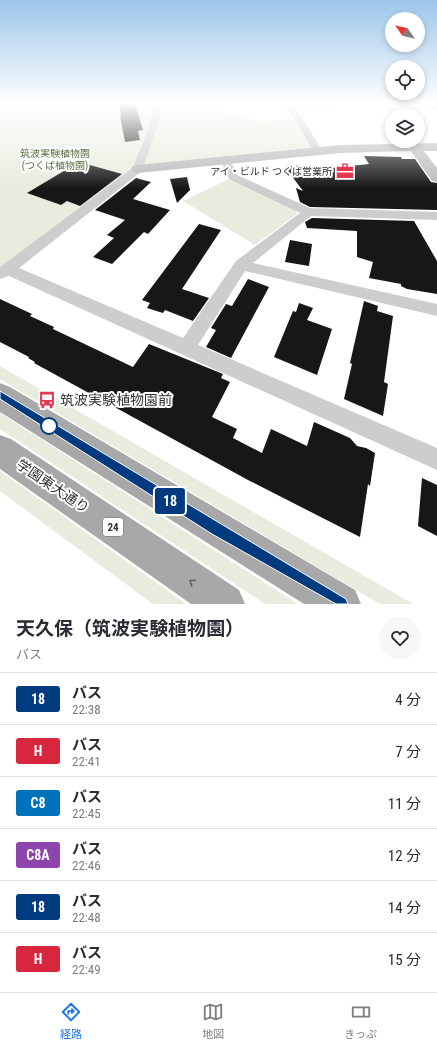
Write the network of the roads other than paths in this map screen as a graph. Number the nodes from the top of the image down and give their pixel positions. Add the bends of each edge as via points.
1 (150, 132) edge
2 (307, 132) edge
3 (385, 147) edge
4 (425, 147) edge
5 (437, 147) edge
6 (415, 148) edge
7 (317, 151) junction
8 (226, 161) junction
9 (138, 169) junction
10 (437, 178) edge
11 (308, 212) junction
12 (437, 216) edge
13 (241, 265) junction
14 (4, 272) edge
15 (437, 310) edge
16 (186, 348) junction
17 (0, 396) edge
18 (0, 450) edge
19 (437, 459) edge
20 (225, 604) edge
21 (341, 604) edge

1 - 9 street
2 - 7 street
3 - 7 street
4 - 5 street
6 - 10 street
7 - 8 street
8 - 9 street
8 - 11 street via 233,177
9 - 14 street
11 - 12 street
11 - 13 street
13 - 15 street
13 - 16 street
14 - 16 street
16 - 19 street
17 - 21 main road
20 -> 18 main road, 学園東大通り / 24

